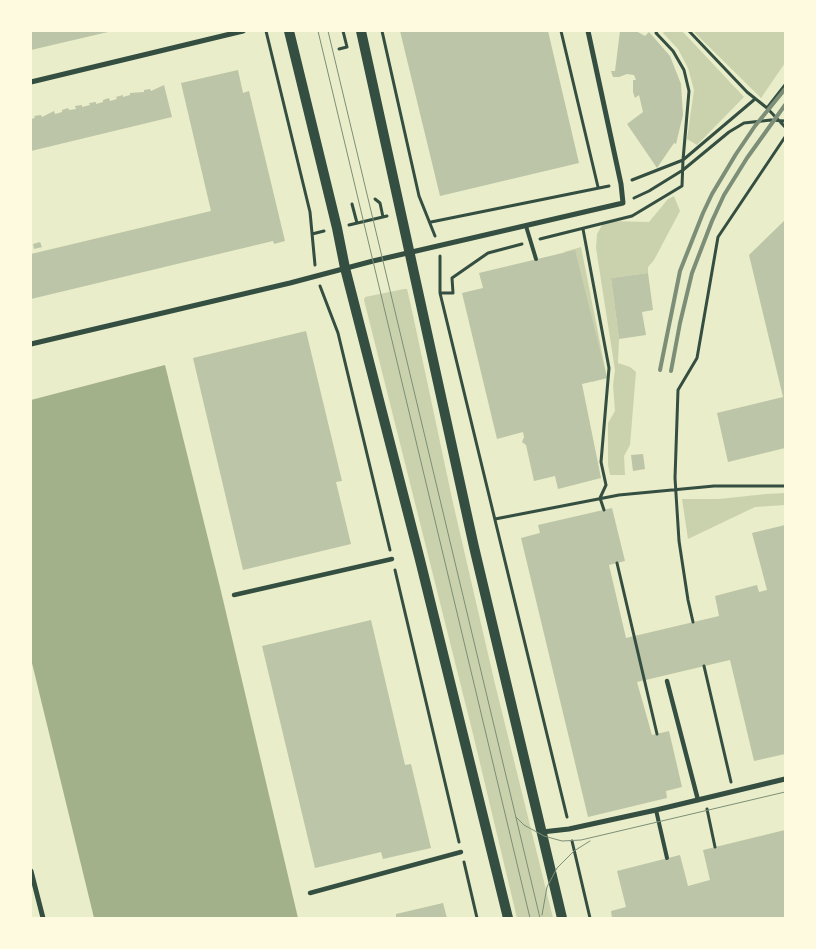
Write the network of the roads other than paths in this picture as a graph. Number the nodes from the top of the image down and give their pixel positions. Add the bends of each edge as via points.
1 (243, 31) edge
2 (289, 31) edge
3 (361, 31) edge
4 (588, 31) edge
5 (31, 82) edge
6 (526, 226) junction
7 (409, 252) junction
8 (536, 259) dead end
9 (345, 268) junction
10 (31, 344) edge
11 (392, 559) road end
12 (234, 595) dead end
13 (667, 681) dead end
14 (785, 779) edge
15 (698, 800) junction
16 (656, 810) junction
17 (542, 832) junction
18 (462, 852) road end
19 (667, 858) dead end
20 (31, 872) edge
21 (310, 893) dead end
22 (43, 918) edge
23 (508, 918) edge
24 (562, 918) edge

1 - 5 street
2 - 9 main road
3 - 7 main road
4 - 6 street via 623,203
6 - 7 street
6 - 8 lane
7 - 9 street
7 - 17 main road via 474,547
9 - 10 street
9 - 23 main road
11 - 12 street
13 - 15 street
14 - 15 street
15 - 16 street
16 - 17 street
16 - 19 lane
17 - 24 main road
18 - 21 street
20 - 22 street

